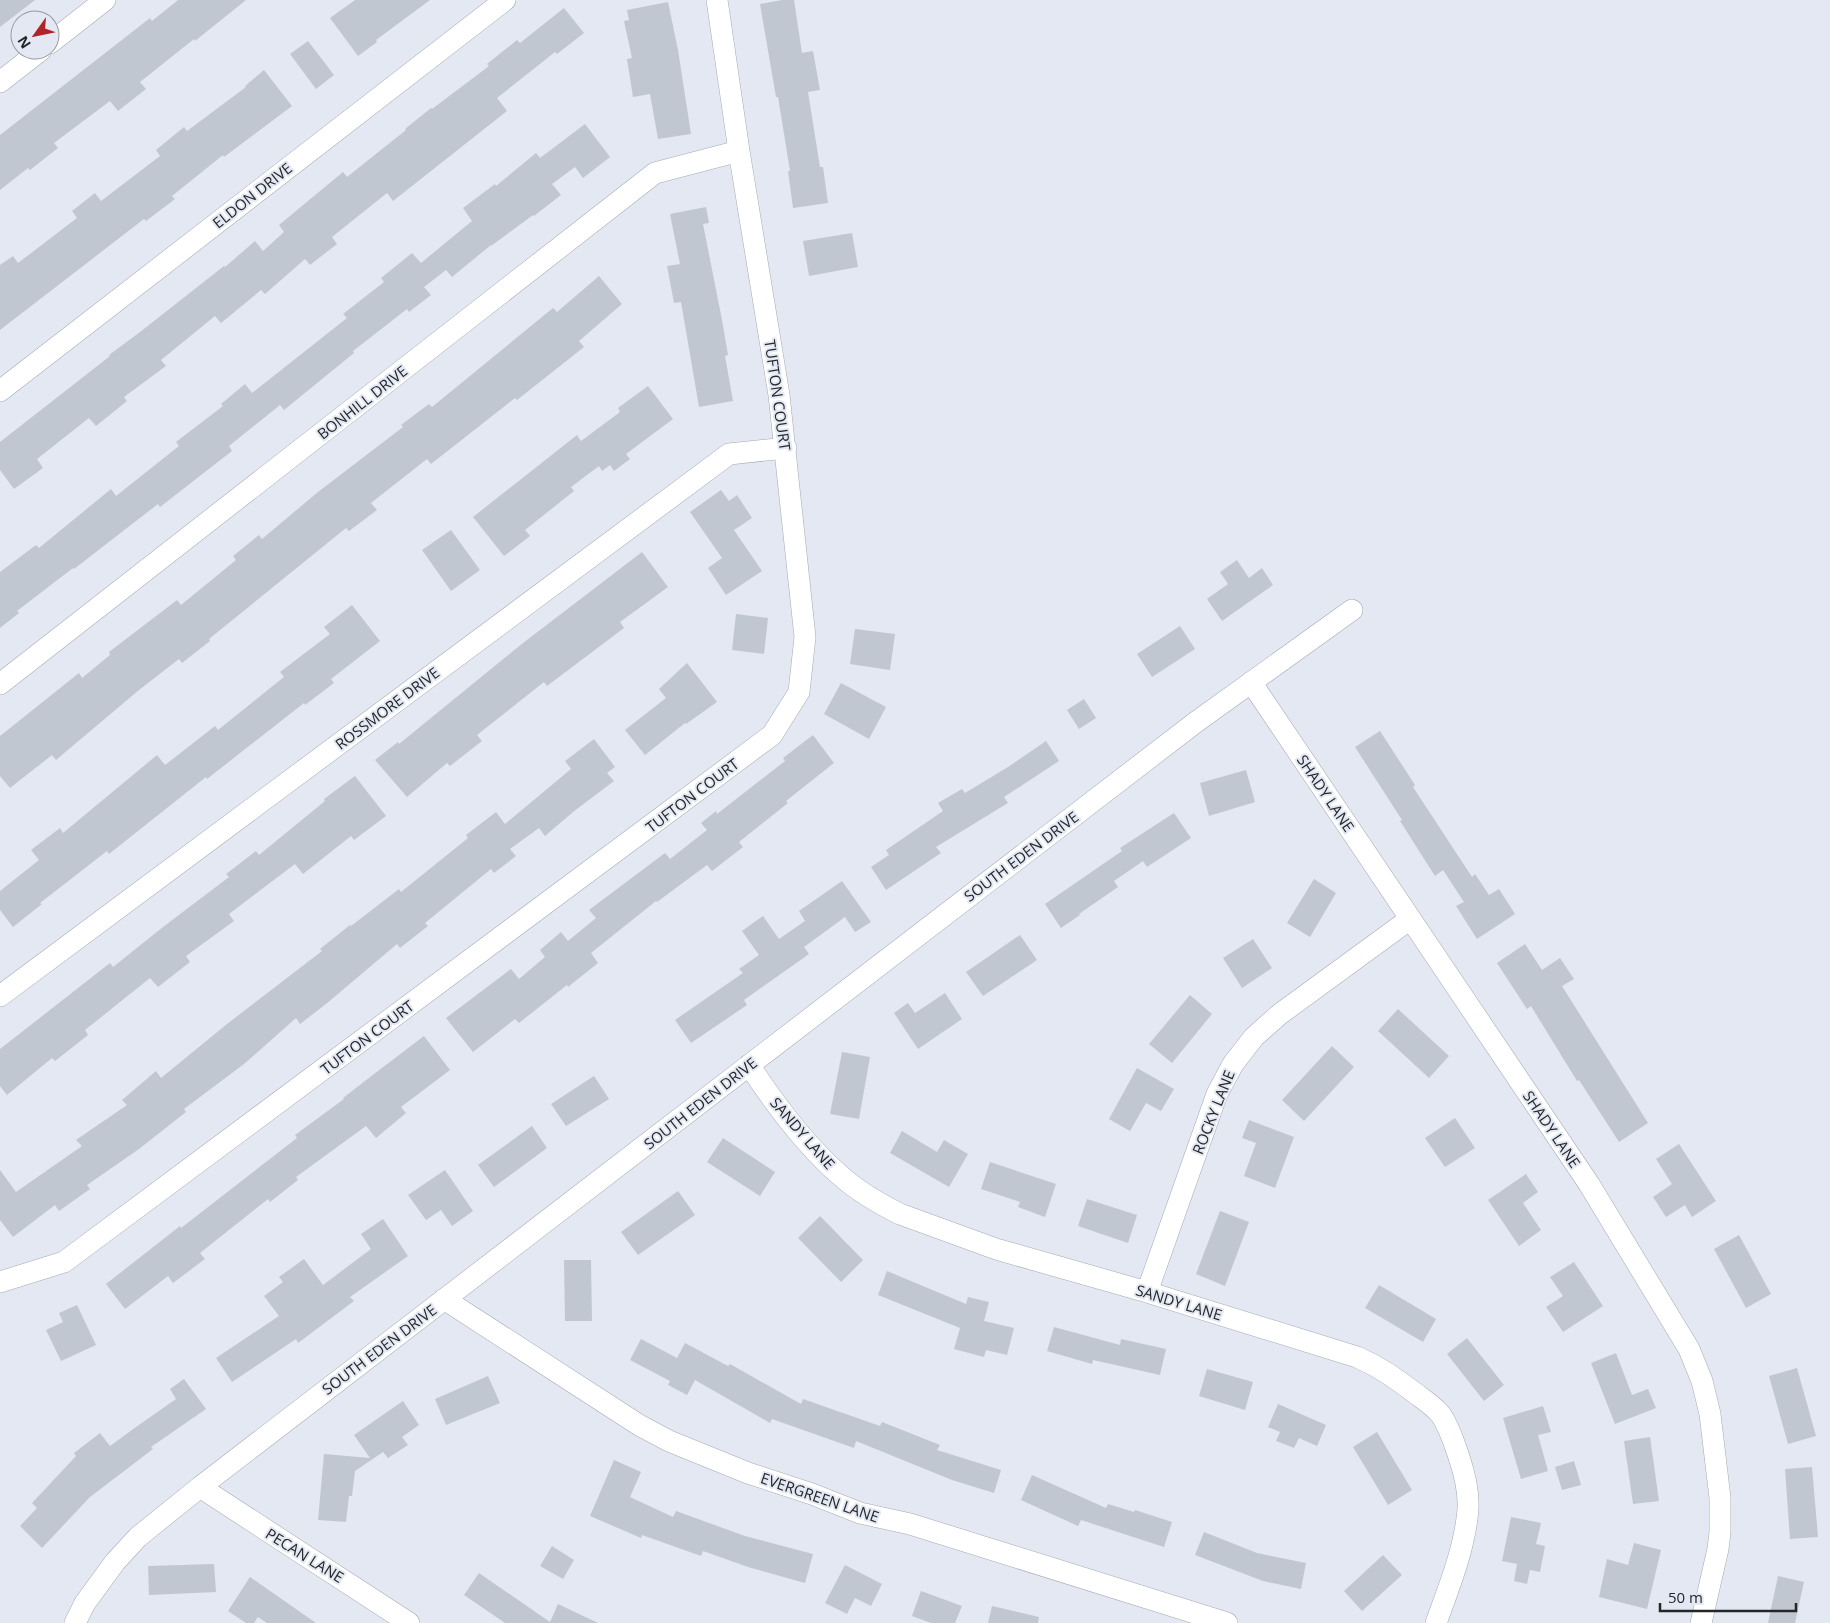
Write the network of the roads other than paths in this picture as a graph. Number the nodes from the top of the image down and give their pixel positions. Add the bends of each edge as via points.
1 (105, 0) edge
2 (505, 0) edge
3 (716, 0) edge
4 (60, 35) edge
5 (28, 60) edge
6 (0, 82) edge
7 (738, 150) junction
8 (0, 391) edge
9 (786, 448) junction
10 (1352, 610) dead end
11 (1251, 682) junction
12 (0, 684) edge
13 (1410, 919) junction
14 (0, 996) edge
15 (749, 1065) junction
16 (0, 1282) edge
17 (1147, 1292) junction
18 (444, 1299) junction
19 (200, 1487) junction
20 (75, 1623) edge
21 (409, 1623) edge
22 (1227, 1623) edge
23 (1436, 1623) edge
24 (1701, 1623) edge

1 - 4 street
2 - 8 street, ELDON DRIVE
3 - 7 street, TUFTON COURT
5 - 6 street
7 - 9 street, TUFTON COURT
7 - 12 street, BONHILL DRIVE via 655,173
9 - 14 street, ROSSMORE DRIVE via 729,454
9 - 16 street, TUFTON COURT via 806,637 799,692 772,735 64,1262
10 - 11 street, SOUTH EDEN DRIVE
11 - 13 street, SHADY LANE
11 - 15 street, SOUTH EDEN DRIVE
13 - 17 street, ROCKY LANE via 1280,1014 1254,1037 1233,1064 1217,1094
13 - 24 street, SHADY LANE via 1589,1184 1689,1349 1702,1381 1710,1414 1720,1498 1718,1549
15 - 17 street, SANDY LANE via 796,1128 830,1166 885,1206 996,1249
15 - 18 street, SOUTH EDEN DRIVE
17 - 23 street, SANDY LANE via 1357,1357 1388,1372 1440,1414 1449,1429 1466,1477 1468,1503 1462,1544
18 - 19 street, SOUTH EDEN DRIVE
18 - 22 street, EVERGREEN LANE via 639,1425 686,1448 860,1513 910,1524
19 - 20 street, SOUTH EDEN DRIVE via 138,1537 115,1562 85,1603
19 - 21 street, PECAN LANE

